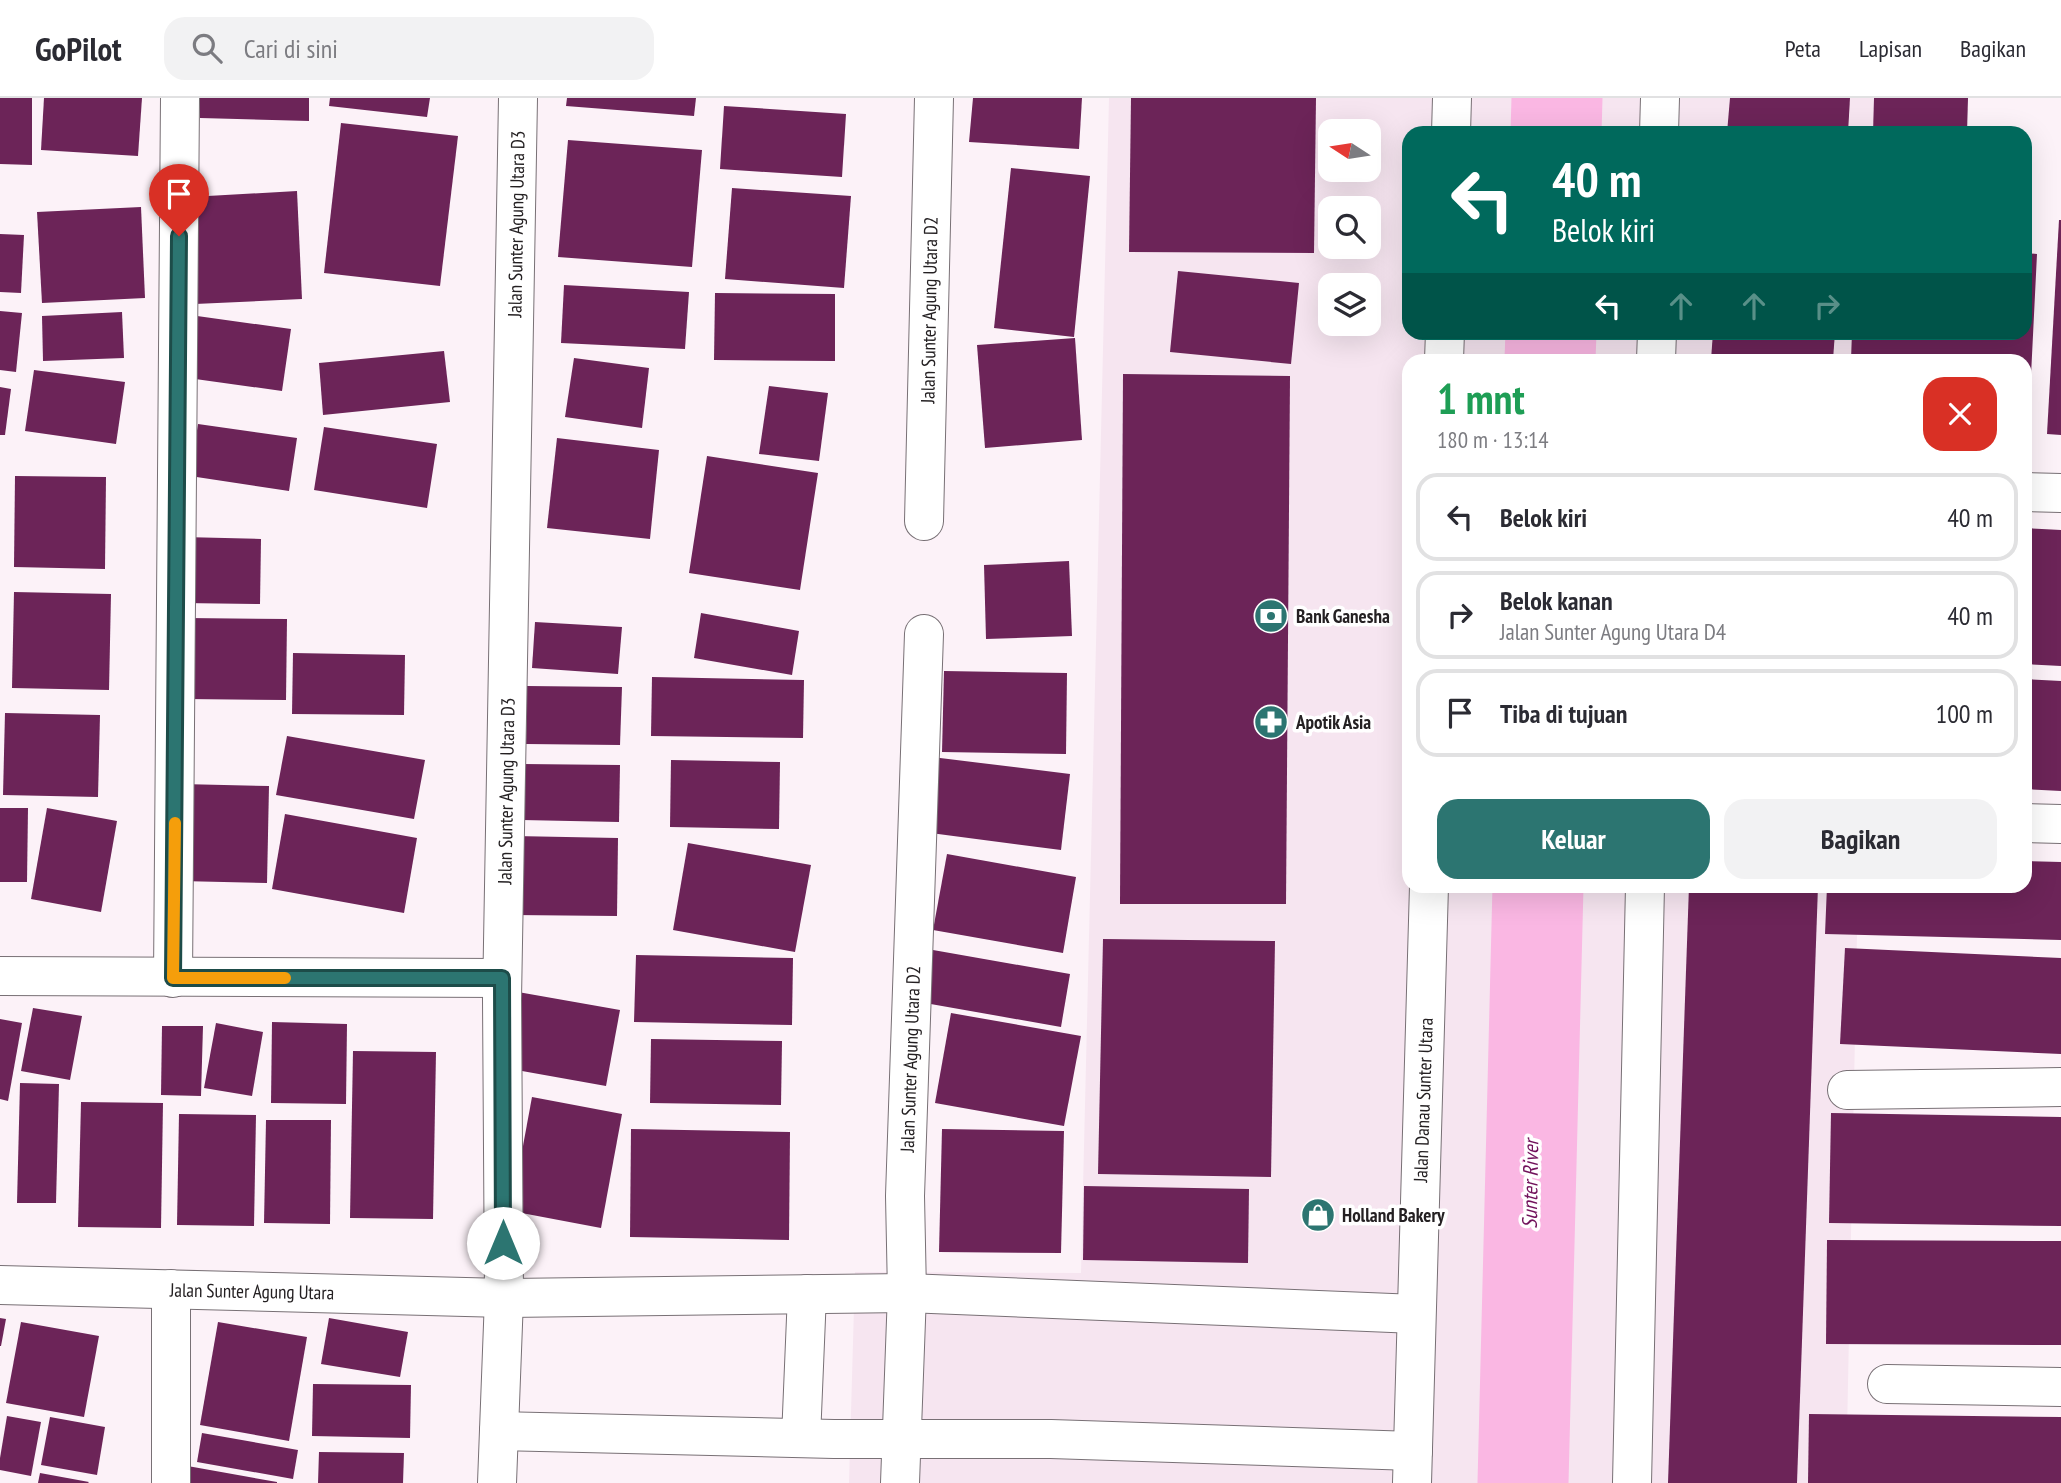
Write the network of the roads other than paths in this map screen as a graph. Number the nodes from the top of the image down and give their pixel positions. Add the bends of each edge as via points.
1 (180, 98) edge
2 (518, 98) edge
3 (934, 98) edge
4 (1452, 98) edge
5 (1660, 98) edge
6 (1451, 126) edge
7 (1660, 126) edge
8 (2032, 492) edge
9 (2061, 493) edge
10 (924, 521) dead end
11 (924, 634) dead end
12 (2032, 823) edge
13 (2061, 824) edge
14 (1429, 893) edge
15 (1645, 893) edge
16 (0, 976) edge
17 (173, 978) junction
18 (502, 978) junction
19 (2061, 1087) edge
20 (1847, 1090) dead end
21 (0, 1285) edge
22 (171, 1289) junction
23 (907, 1293) junction
24 (807, 1294) junction
25 (504, 1298) junction
26 (1416, 1314) junction
27 (1887, 1384) dead end
28 (2061, 1387) edge
29 (499, 1431) junction
30 (801, 1438) junction
31 (902, 1438) junction
32 (1413, 1467) edge
33 (171, 1483) edge
34 (498, 1483) edge
35 (901, 1483) edge
36 (1632, 1483) edge

1 - 17 street
2 - 18 street, Jalan Sunter Agung Utara D3
3 - 10 street, Jalan Sunter Agung Utara D2
4 - 6 street
5 - 7 street
8 - 9 street
11 - 23 street, Jalan Sunter Agung Utara D2 via 905,1195
12 - 13 street
14 - 26 street, Jalan Danau Sunter Utara
15 - 36 street
16 - 17 street
17 - 18 street
18 - 25 street, Jalan Sunter Agung Utara D3
19 - 20 street
21 - 22 street, Jalan Sunter Agung Utara
22 - 25 street, Jalan Sunter Agung Utara
22 - 33 street
23 - 24 street, Jalan Sunter Agung Utara
23 - 26 street, Jalan Sunter Agung Utara
23 - 31 street, Jalan Sunter Agung Utara D2
24 - 25 street, Jalan Sunter Agung Utara
24 - 30 street
25 - 29 street, Jalan Sunter Agung Utara D3
26 - 32 street, Jalan Danau Sunter Utara
27 - 28 street
29 - 30 street
29 - 34 street, Jalan Sunter Agung Utara D3
30 - 31 street
31 - 32 street via 1051,1439
31 - 35 street, Jalan Sunter Agung Utara D2

